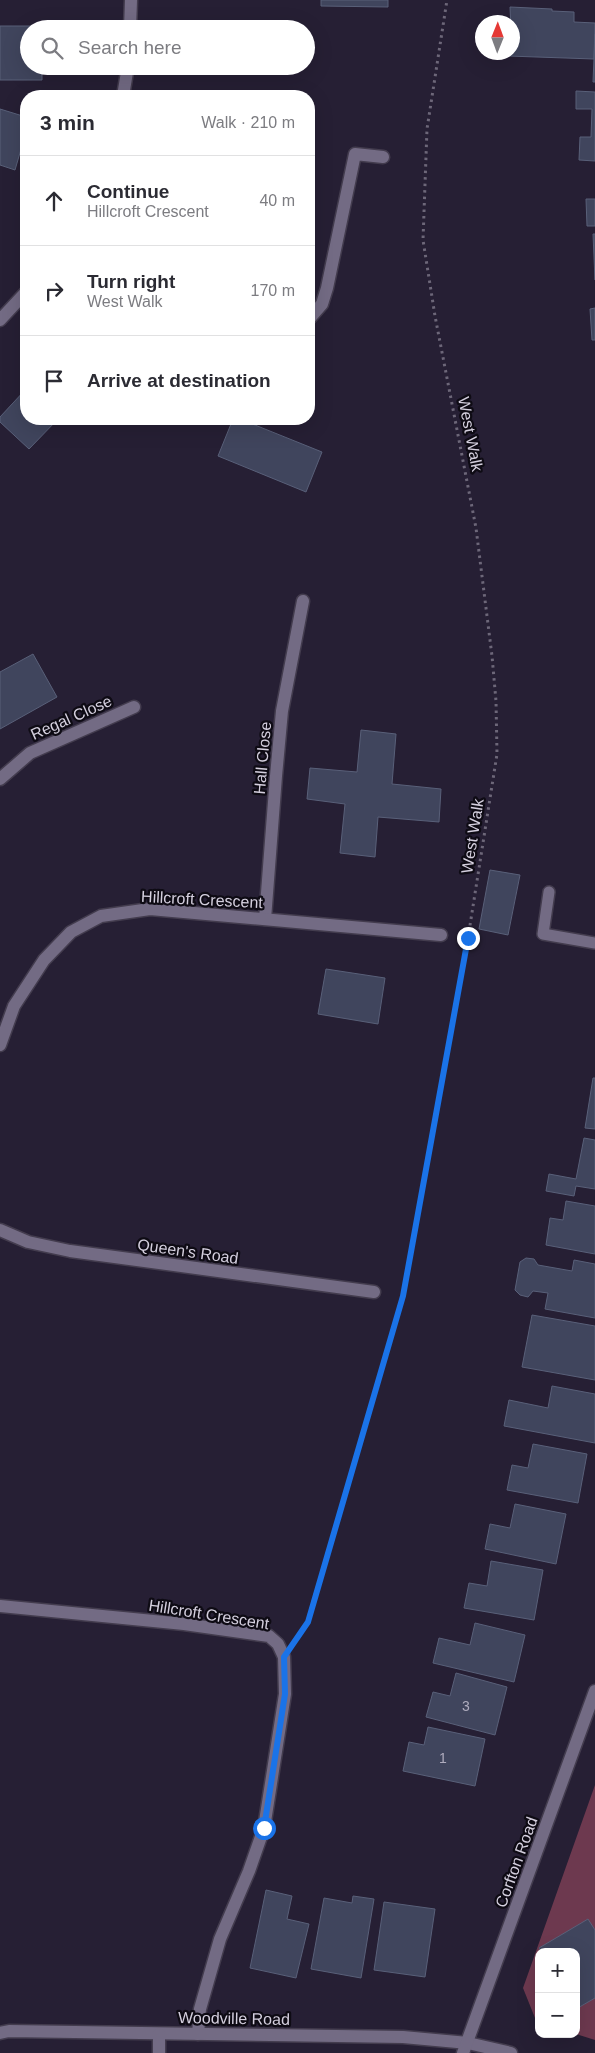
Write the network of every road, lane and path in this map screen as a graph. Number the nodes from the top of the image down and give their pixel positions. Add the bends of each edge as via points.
1 (131, 0) edge
2 (448, 0) edge
3 (130, 20) edge
4 (126, 75) edge
5 (124, 90) edge
6 (383, 157) dead end
7 (20, 298) edge
8 (315, 312) edge
9 (0, 320) edge
10 (303, 601) dead end
11 (134, 708) dead end
12 (0, 779) edge
13 (549, 892) dead end
14 (265, 919) junction
15 (441, 935) dead end
16 (595, 943) edge
17 (0, 1045) edge
18 (0, 1230) edge
19 (374, 1292) dead end
20 (0, 1606) edge
21 (284, 1657) junction
22 (595, 1691) edge
23 (0, 2033) edge
24 (159, 2034) junction
25 (198, 2034) junction
26 (465, 2048) edge
27 (159, 2053) edge
28 (511, 2053) edge

1 - 3 street
2 - 21 path, West Walk via 427,129 423,240 476,528 492,656 497,754 468,938 403,1296 308,1622
4 - 5 street
6 - 8 street via 355,154 327,288 322,304
7 - 9 street
10 - 14 street, Hall Close via 282,710
11 - 12 street, Regal Close via 30,753
13 - 16 lane via 543,934
14 - 15 street, Hillcroft Crescent
14 - 17 street, Hillcroft Crescent via 150,909 102,916 71,932 44,960 14,1006
18 - 19 street, Queen's Road via 28,1242 70,1251
20 - 21 street, Hillcroft Crescent via 184,1624 269,1636 278,1644
21 - 25 street via 285,1694 264,1828 220,1940 200,2009
22 - 26 street, Corfton Road
23 - 24 street, Woodville Road
24 - 25 street, Woodville Road
24 - 27 street
25 - 26 street, Woodville Road via 403,2037
26 - 28 street, Woodville Road

